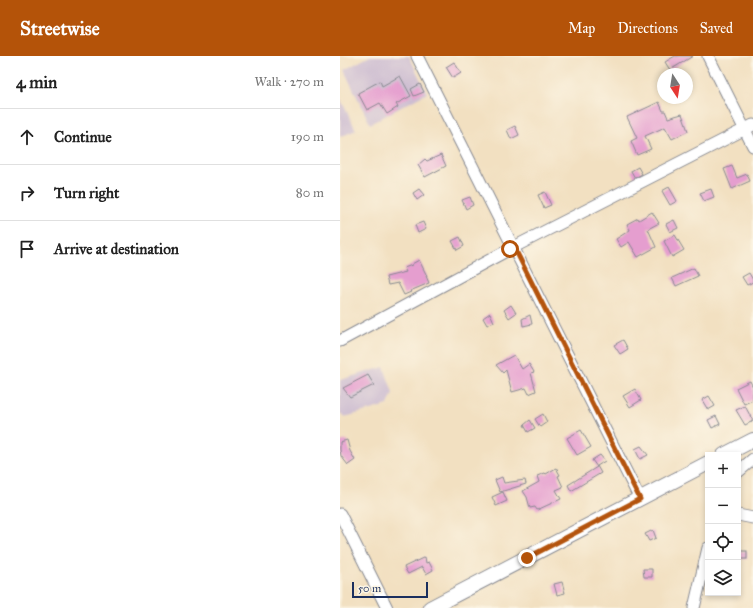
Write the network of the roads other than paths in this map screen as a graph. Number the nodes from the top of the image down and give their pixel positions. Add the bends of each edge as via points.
1 (417, 56) edge
2 (708, 56) edge
3 (749, 127) edge
4 (753, 146) edge
5 (514, 247) junction
6 (340, 341) edge
7 (753, 440) edge
8 (730, 452) edge
9 (753, 459) edge
10 (705, 465) edge
11 (741, 469) edge
12 (640, 499) junction
13 (340, 514) edge
14 (741, 516) edge
15 (753, 518) edge
16 (705, 560) edge
17 (387, 608) edge
18 (430, 608) edge
19 (694, 608) edge

1 - 5 street
2 - 3 street
3 - 4 street
3 - 5 street
5 - 6 street
5 - 12 street
7 - 8 street
9 - 11 street
10 - 12 street
12 - 18 street
13 - 17 street
14 - 15 street
16 - 19 street

